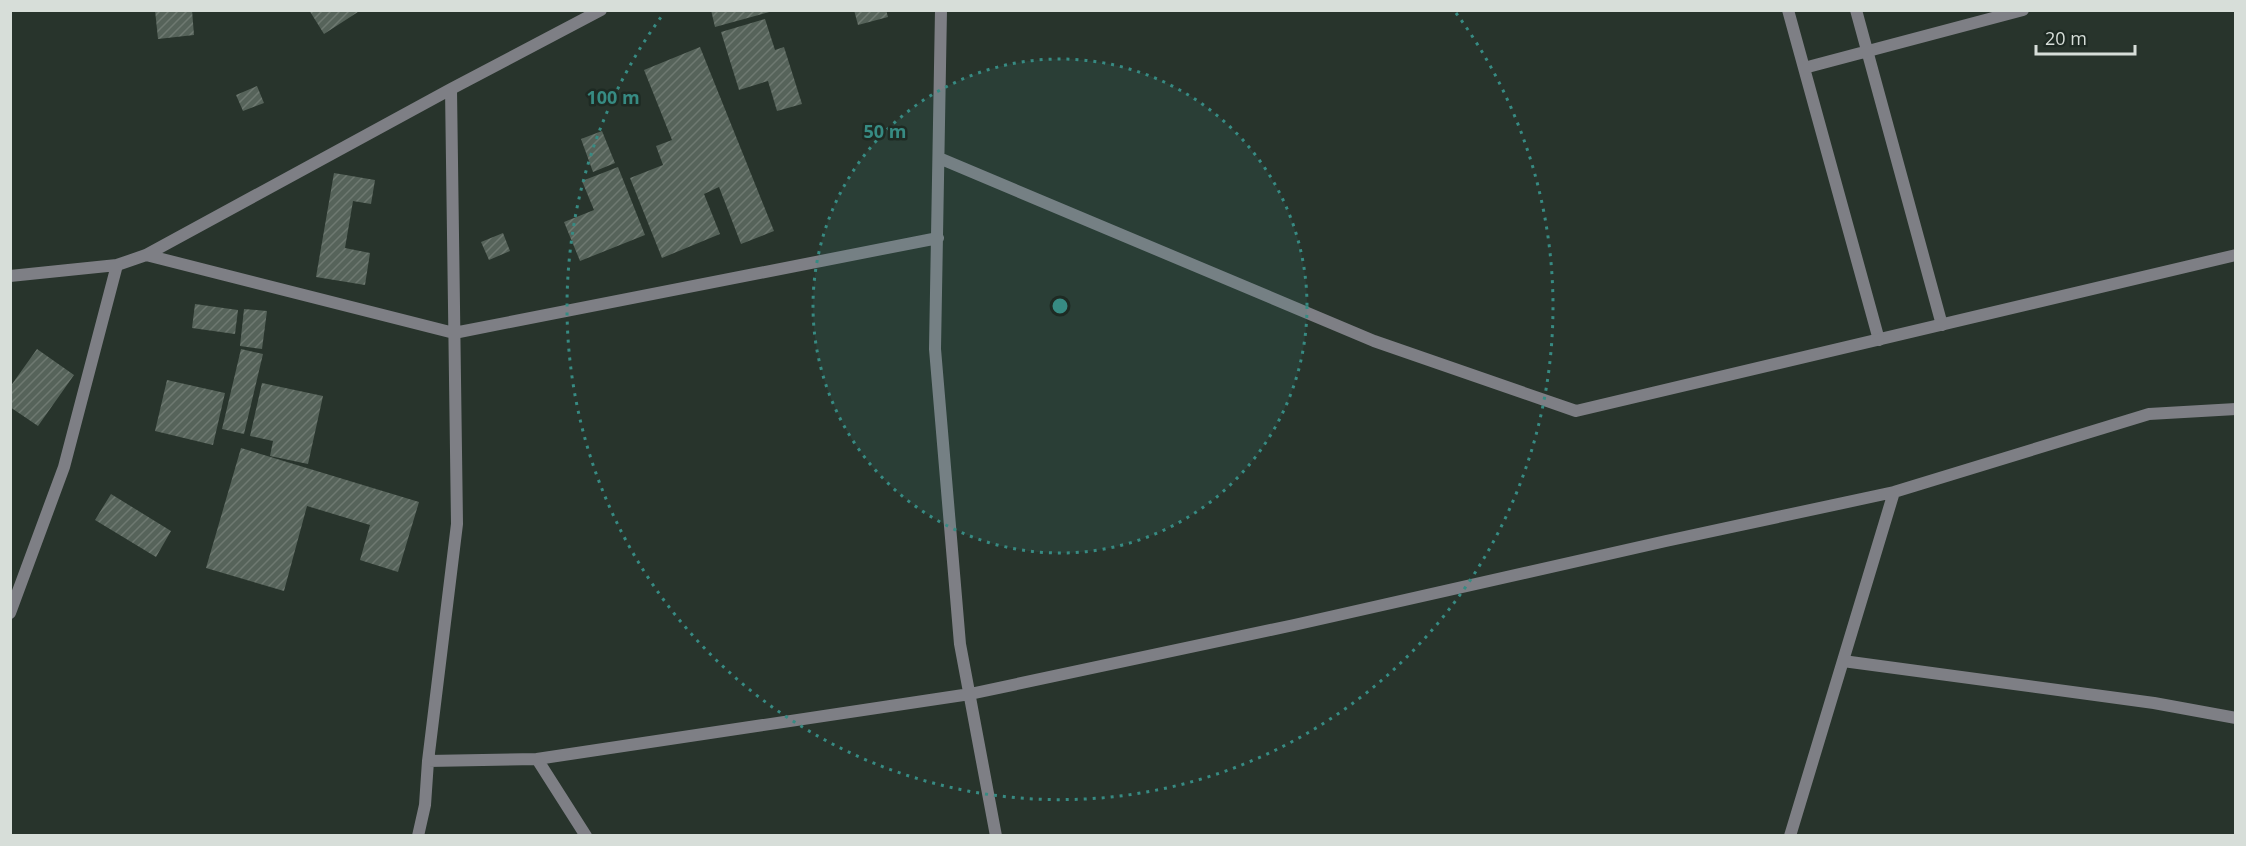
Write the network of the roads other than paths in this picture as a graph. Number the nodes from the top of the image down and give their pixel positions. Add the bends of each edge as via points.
1 (601, 10) edge
2 (941, 10) edge
3 (1788, 10) edge
4 (1856, 10) edge
5 (2024, 10) edge
6 (1867, 52) junction
7 (1804, 68) junction
8 (451, 89) junction
9 (939, 158) junction
10 (938, 238) junction
11 (146, 255) junction
12 (2235, 255) edge
13 (117, 265) junction
14 (10, 276) edge
15 (1942, 325) junction
16 (454, 333) junction
17 (1879, 340) junction
18 (2235, 409) edge
19 (1894, 492) junction
20 (10, 613) edge
21 (1843, 661) junction
22 (970, 694) junction
23 (2235, 718) edge
24 (537, 759) junction
25 (428, 761) junction
26 (418, 836) edge
27 (586, 836) edge
28 (996, 836) edge
29 (1790, 836) edge

1 - 8 street
2 - 9 street
3 - 7 street
4 - 6 street
5 - 6 street
6 - 7 street
6 - 15 street
7 - 17 street
8 - 11 street
8 - 16 street
9 - 10 street
9 - 17 street via 1374,341 1576,411
10 - 16 street
10 - 22 street via 935,349 960,644
11 - 13 street
11 - 16 street
12 - 15 street
13 - 14 street
13 - 20 street via 64,467
15 - 17 street
16 - 25 street via 457,524
18 - 19 street via 2149,414
19 - 21 street
19 - 22 street
21 - 23 street via 2154,703
21 - 29 street
22 - 24 street
22 - 28 street
24 - 25 street
24 - 27 street
25 - 26 street

